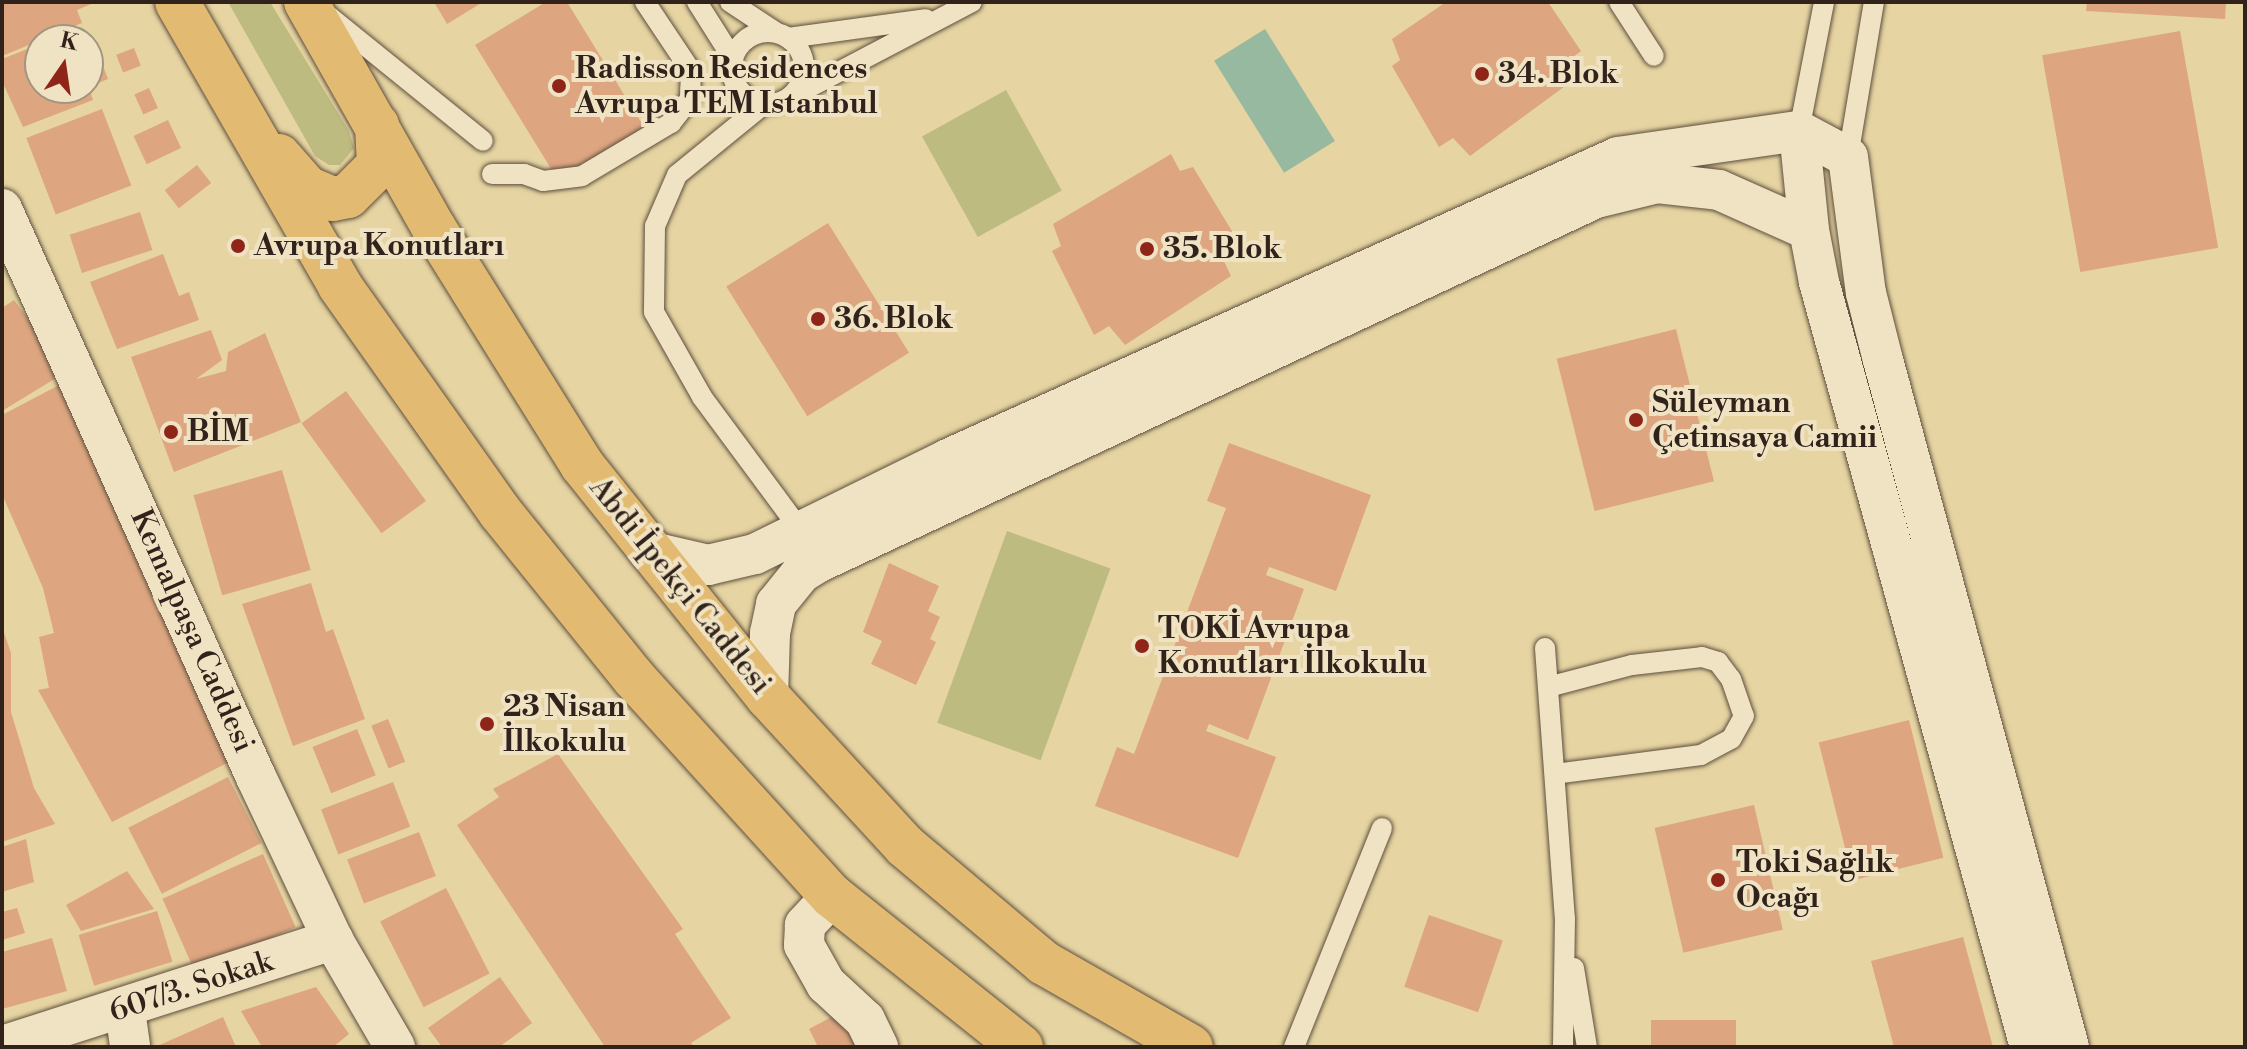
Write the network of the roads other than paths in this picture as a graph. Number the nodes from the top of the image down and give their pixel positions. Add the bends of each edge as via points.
1 (177, 2) edge
2 (308, 2) edge
3 (645, 2) edge
4 (697, 2) edge
5 (730, 2) edge
6 (972, 2) edge
7 (1619, 2) edge
8 (1824, 2) edge
9 (1874, 2) edge
10 (941, 16) junction
11 (782, 36) junction
12 (1654, 56) dead end
13 (733, 59) junction
14 (788, 98) junction
15 (764, 104) junction
16 (377, 125) junction
17 (248, 128) junction
18 (1799, 131) junction
19 (483, 141) dead end
20 (1848, 157) junction
21 (492, 174) dead end
22 (2, 209) edge
23 (1809, 230) junction
24 (809, 547) junction
25 (648, 551) junction
26 (1545, 648) dead end
27 (1548, 687) junction
28 (768, 697) junction
29 (1555, 774) junction
30 (1382, 828) dead end
31 (832, 896) junction
32 (1565, 918) junction
33 (333, 940) junction
34 (128, 1028) edge
35 (2, 1046) edge
36 (395, 1047) edge
37 (878, 1047) edge
38 (1021, 1047) edge
39 (1191, 1047) edge
40 (1294, 1047) edge
41 (1563, 1047) edge
42 (1587, 1047) edge
43 (2030, 1047) edge
44 (2069, 1047) edge

1 - 17 main road
2 - 16 main road, Abdi İpekçi Caddesi
2 - 19 lane
3 - 21 lane via 691,71 690,99 671,123 582,176 543,181 524,174
4 - 13 lane
5 - 11 lane
6 - 10 lane
7 - 12 lane
8 - 18 lane
9 - 20 lane
10 - 11 lane
10 - 14 lane
11 - 13 lane via 754,34
11 - 14 lane via 804,67
13 - 15 lane via 731,71 742,94
14 - 15 lane
15 - 24 lane via 677,175 655,226 654,312 702,397
16 - 17 main road via 379,165 348,196 333,199 307,188
16 - 25 main road, Abdi İpekçi Caddesi via 531,387
17 - 31 main road via 340,286 500,512 634,678
18 - 20 street
18 - 23 street
18 - 24 street via 1618,157 948,459
20 - 44 street via 1866,293
22 - 33 street, Kemalpaşa Caddesi
23 - 24 street via 1719,190 1657,183 1596,198
23 - 43 street
24 - 25 street via 708,565
24 - 28 street via 801,573 776,604
25 - 28 main road, Abdi İpekçi Caddesi
26 - 27 lane
27 - 29 lane
27 - 29 lane via 1632,665 1702,657 1718,662 1731,679 1744,716 1731,739 1701,755
28 - 39 main road, Abdi İpekçi Caddesi via 905,846 1033,953 1154,1030
29 - 32 lane
30 - 40 lane
31 - 37 street via 805,925 804,945 826,984 865,1020
31 - 38 main road
32 - 41 lane
32 - 42 lane
33 - 34 street, 607/3. Sokak
33 - 36 street, Kemalpaşa Caddesi
34 - 35 street, 607/3. Sokak

